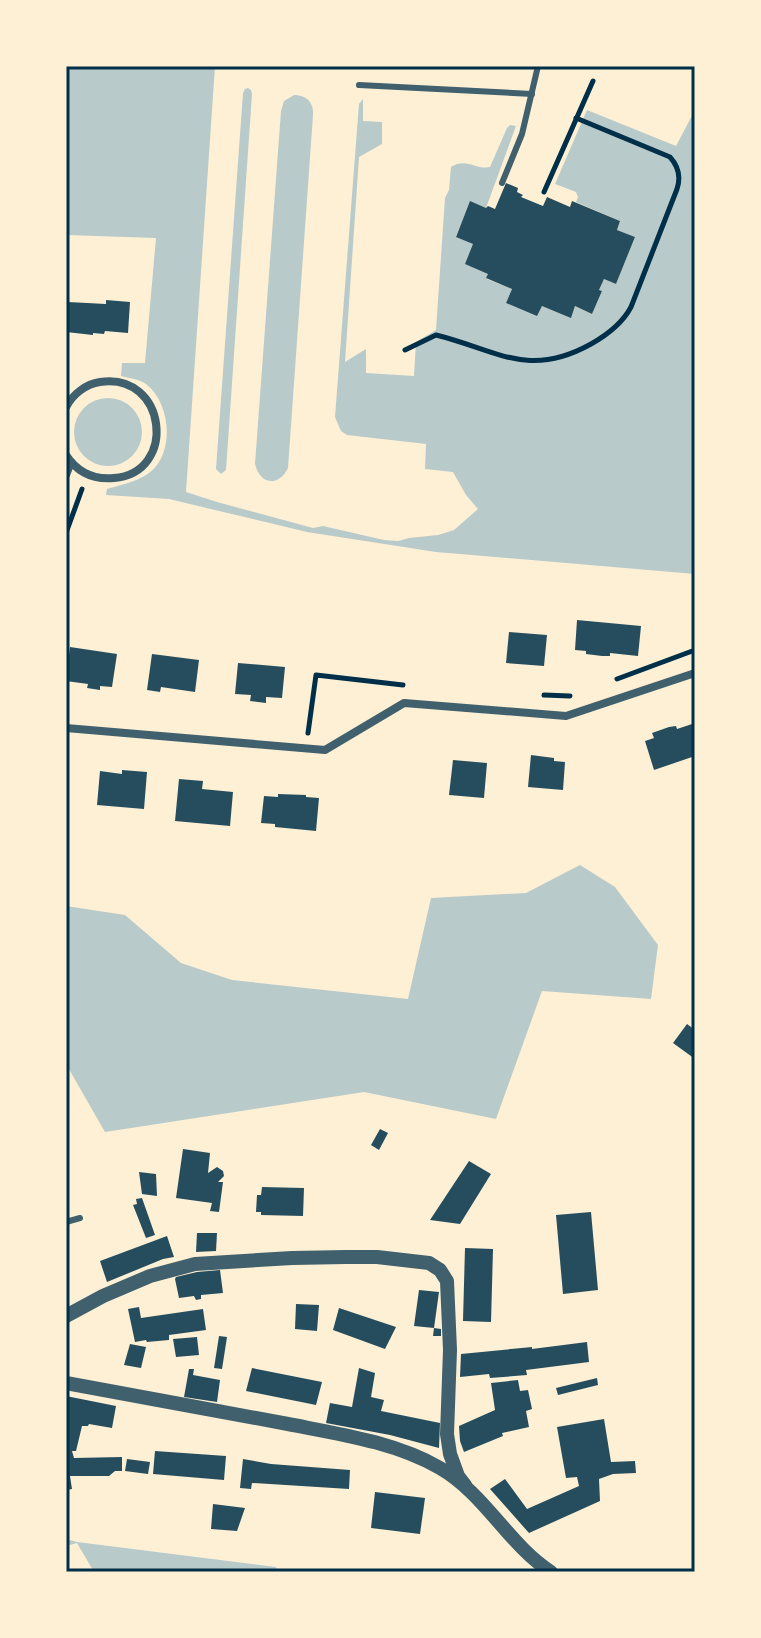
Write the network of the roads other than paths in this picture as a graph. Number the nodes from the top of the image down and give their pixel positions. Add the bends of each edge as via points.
1 (538, 66) edge
2 (359, 85) dead end
3 (532, 94) junction
4 (502, 183) dead end
5 (66, 407) edge
6 (68, 458) edge
7 (66, 475) edge
8 (695, 673) edge
9 (66, 728) edge
10 (80, 1218) dead end
11 (66, 1222) edge
12 (66, 1316) edge
13 (66, 1383) edge
14 (465, 1485) junction
15 (551, 1572) edge

1 - 3 lane
2 - 3 lane
3 - 4 lane
5 - 6 street via 82,389 115,382 145,396 158,427 148,459 121,478 87,475
6 - 7 street
8 - 9 street via 566,716 404,703 325,750
10 - 11 lane
12 - 14 street via 150,1276 195,1264 346,1257 429,1263 447,1281 447,1434
13 - 14 street via 371,1442 418,1457
14 - 15 street via 522,1549

